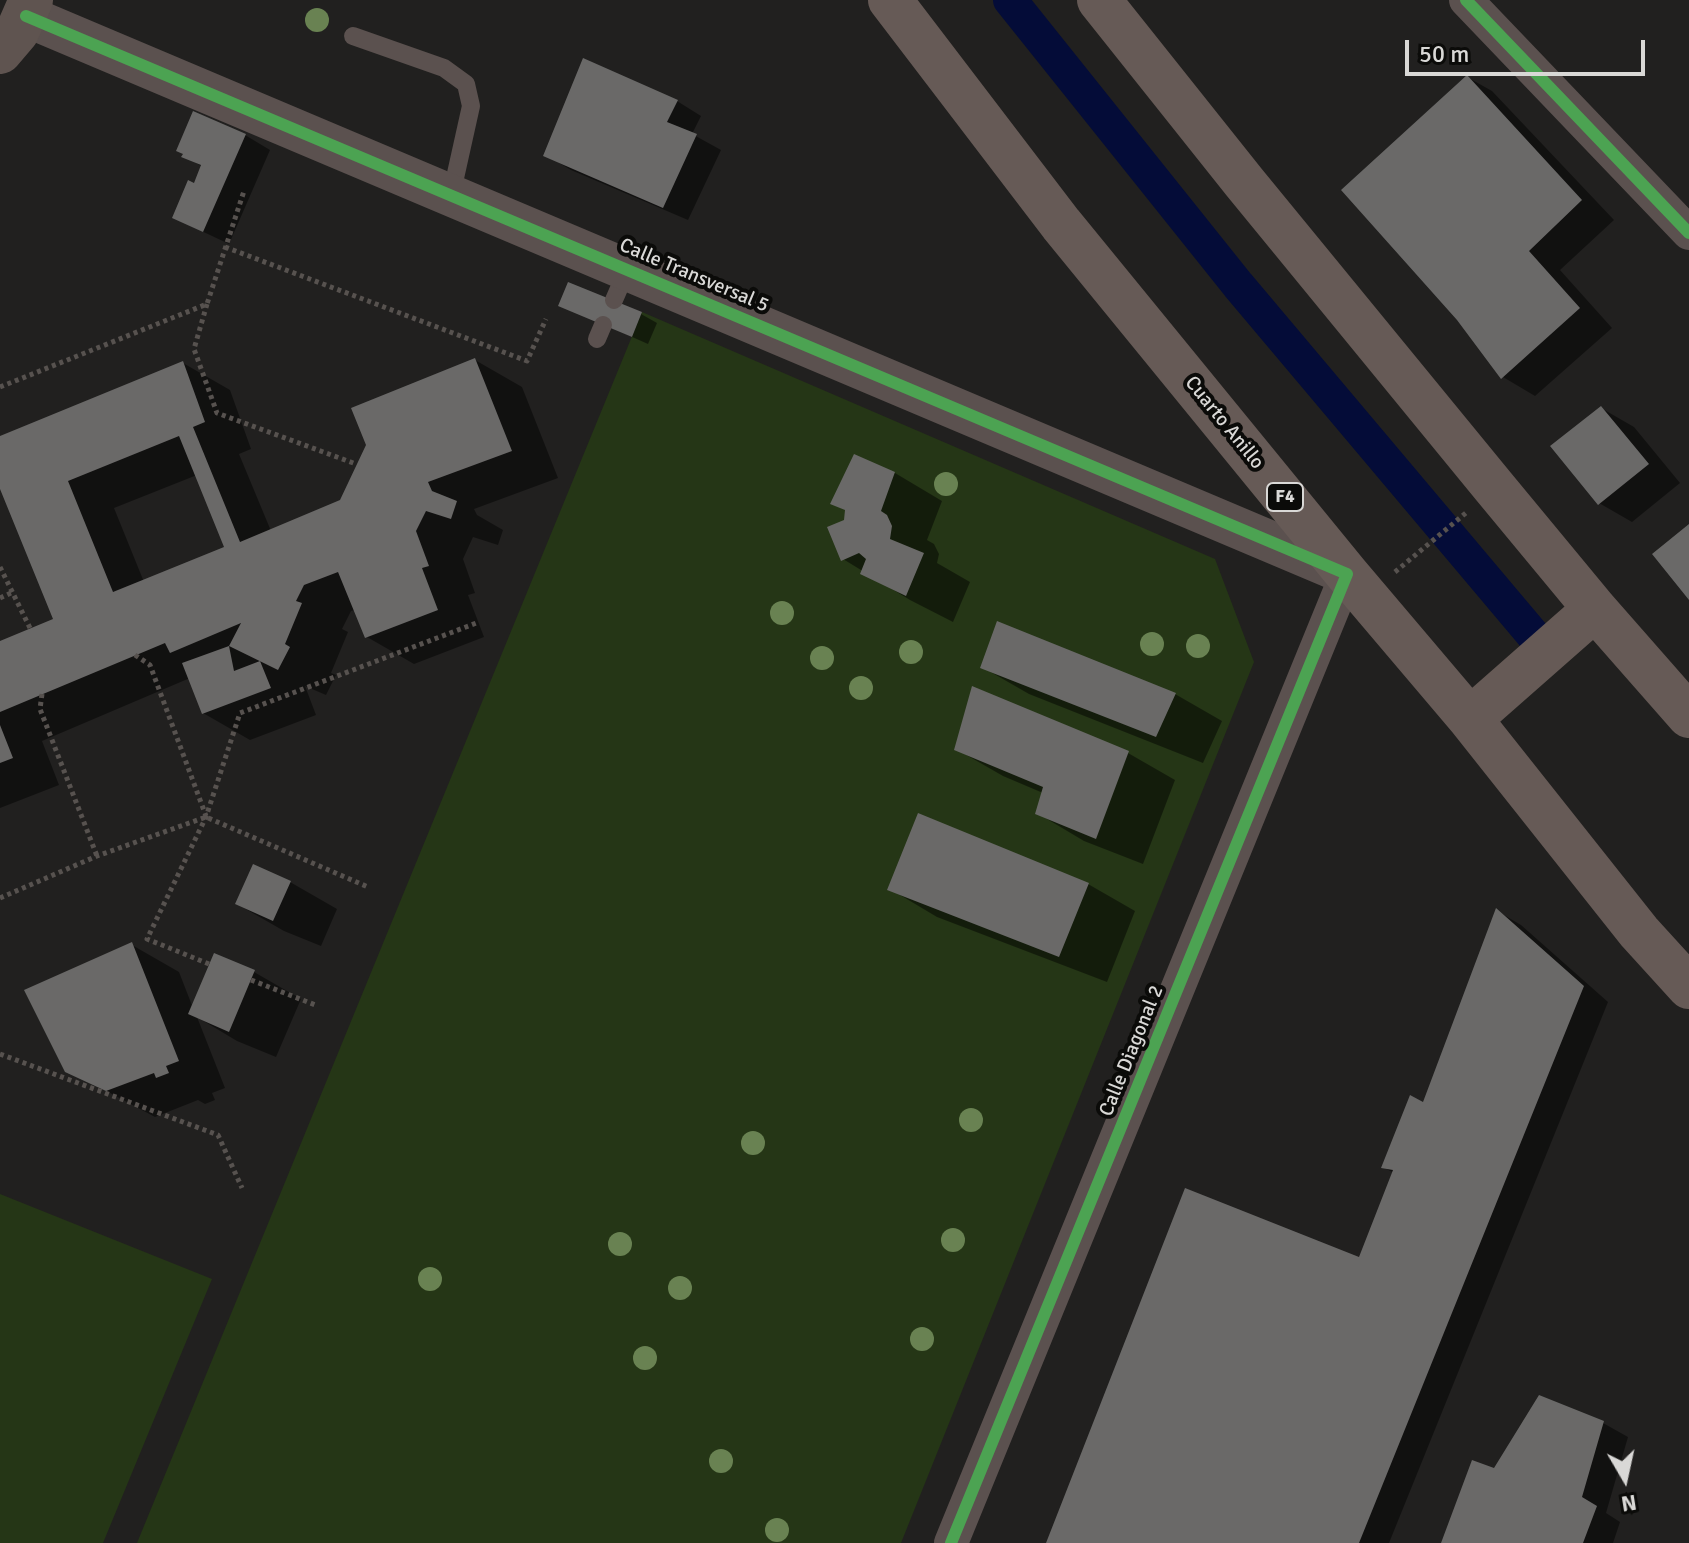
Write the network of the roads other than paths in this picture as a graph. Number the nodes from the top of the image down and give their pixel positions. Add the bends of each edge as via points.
1 (890, 0) edge
2 (1099, 0) edge
3 (1466, 0) edge
4 (28, 8) edge
5 (353, 36) dead end
6 (0, 52) edge
7 (451, 196) junction
8 (1689, 233) edge
9 (1347, 574) junction
10 (1595, 609) junction
11 (1689, 716) edge
12 (1470, 719) junction
13 (1689, 987) edge
14 (951, 1543) edge

1 - 9 highway, Cuarto Anillo / F4 via 1061,224
2 - 10 highway
3 - 8 street
4 - 6 main road
4 - 7 street, Calle Transversal 5
5 - 7 lane via 444,68 466,84 471,106
7 - 9 street, Calle Transversal 5 via 620,285
9 - 12 highway, Cuarto Anillo / F4
9 - 14 street, Calle Diagonal 2
10 - 11 highway
10 - 12 highway
12 - 13 highway, Cuarto Anillo / F4

